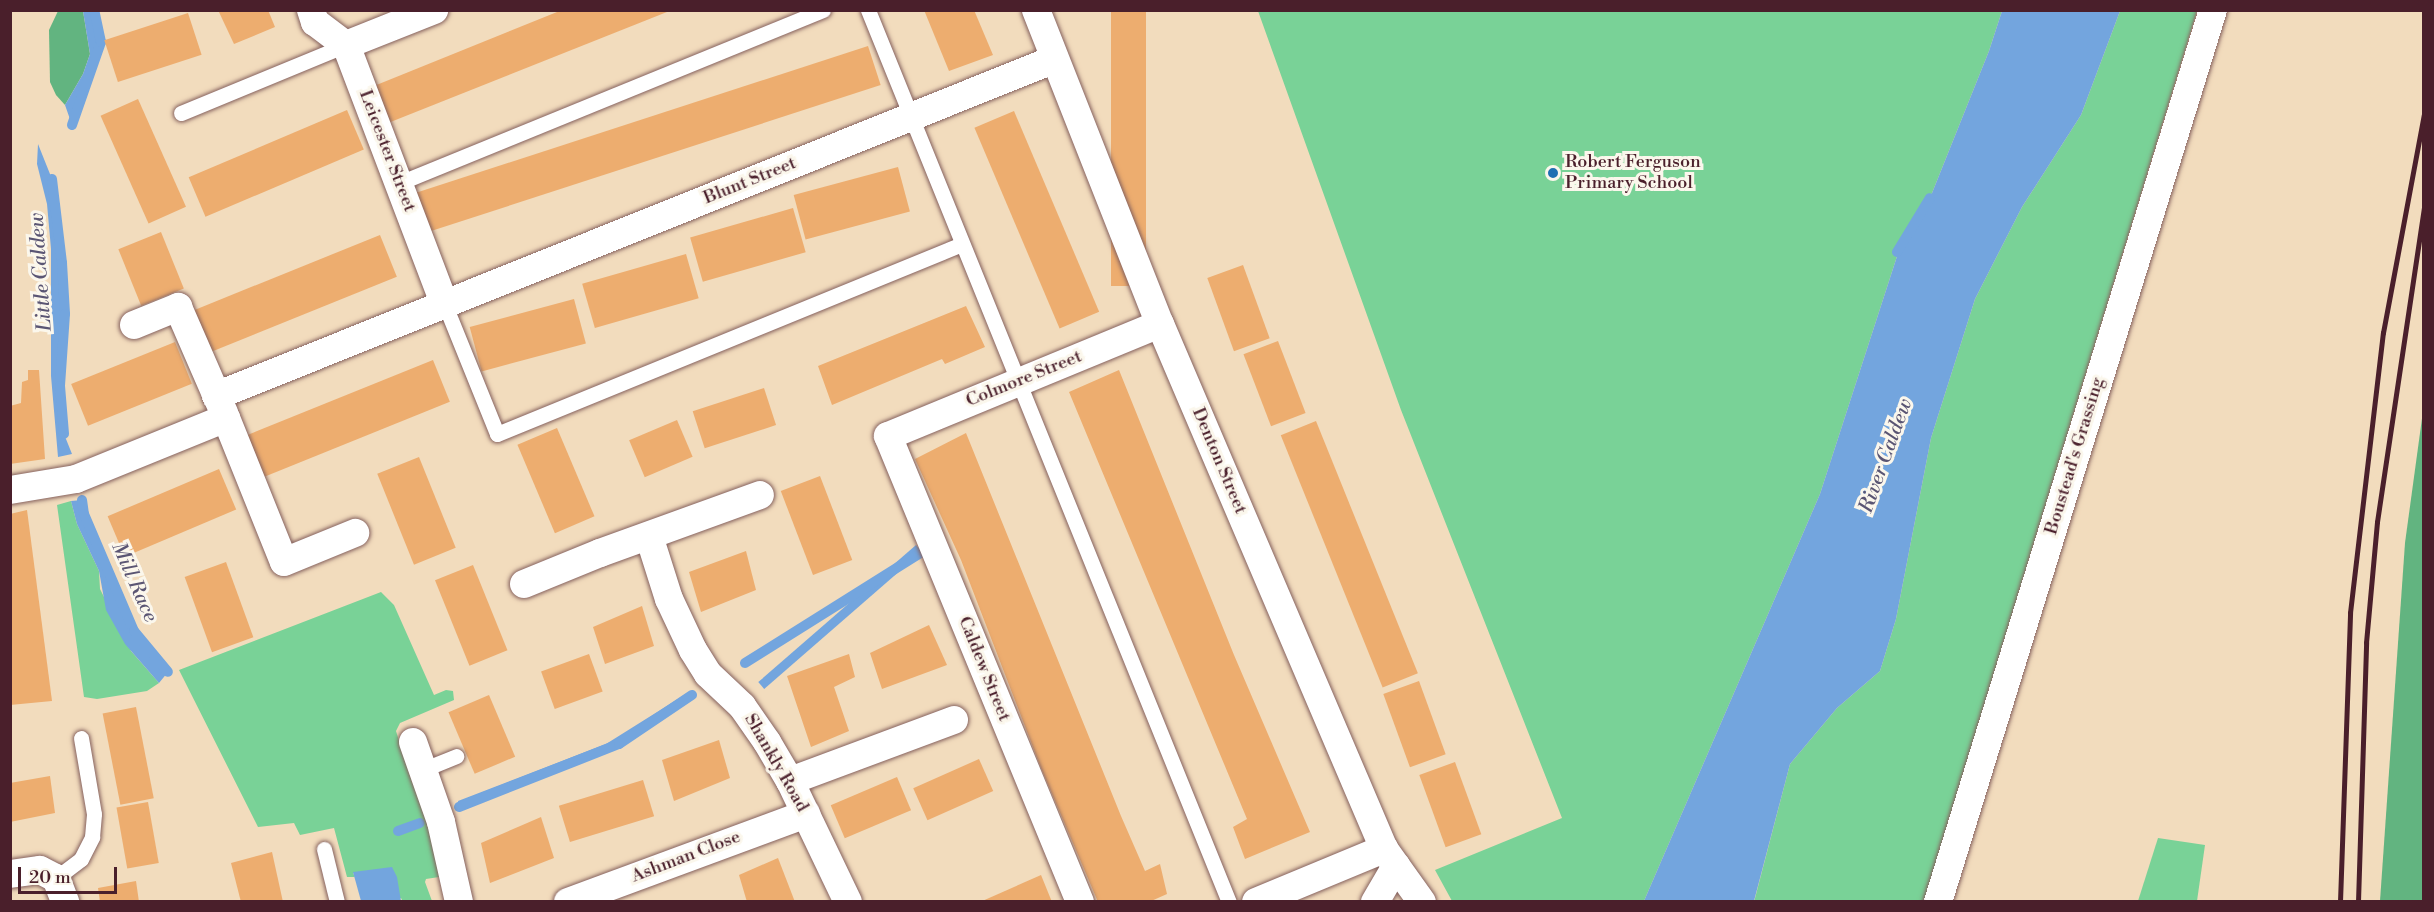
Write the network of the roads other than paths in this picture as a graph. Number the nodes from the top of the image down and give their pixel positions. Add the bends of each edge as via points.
1 (311, 10) edge
2 (434, 10) edge
3 (823, 10) edge
4 (868, 10) edge
5 (1036, 10) edge
6 (2213, 10) edge
7 (346, 45) junction
8 (1055, 59) junction
9 (181, 113) dead end
10 (910, 116) junction
11 (399, 183) junction
12 (962, 244) junction
13 (445, 305) junction
14 (1160, 324) junction
15 (134, 325) dead end
16 (1017, 381) junction
17 (224, 401) junction
18 (888, 436) joint
19 (10, 490) edge
20 (760, 495) dead end
21 (355, 533) dead end
22 (649, 536) junction
23 (524, 584) dead end
24 (954, 720) dead end
25 (81, 738) dead end
26 (413, 742) dead end
27 (456, 756) dead end
28 (422, 770) junction
29 (790, 781) junction
30 (806, 813) junction
31 (324, 849) dead end
32 (1390, 858) junction
33 (10, 874) edge
34 (60, 890) edge
35 (571, 901) edge
36 (336, 902) edge
37 (459, 902) edge
38 (848, 902) edge
39 (1080, 902) edge
40 (1230, 902) edge
41 (1256, 902) edge
42 (1375, 902) edge
43 (1422, 902) edge
44 (1938, 902) edge

1 - 7 street via 315,22
2 - 7 street
3 - 11 lane
4 - 10 lane
5 - 8 street, Denton Street
6 - 44 street, Boustead's Grassing
7 - 9 lane
7 - 11 street, Leicester Street
8 - 10 street, Blunt Street
8 - 14 street, Denton Street
10 - 12 lane
10 - 13 street, Blunt Street
11 - 13 street, Leicester Street
12 - 13 lane via 497,434
12 - 16 lane
13 - 17 street, Blunt Street
14 - 16 street, Colmore Street
14 - 32 street, Denton Street
15 - 17 street via 178,307
16 - 18 street, Colmore Street
16 - 40 lane
17 - 19 street, Blunt Street via 76,479
17 - 21 street via 284,562
18 - 39 street, Caldew Street
20 - 22 street
22 - 23 street
22 - 29 street, Shankly Road via 669,599 693,650 708,674 742,706
24 - 29 street
25 - 34 lane via 94,814 92,837
26 - 28 street
27 - 28 lane
28 - 37 street via 441,822
29 - 30 street, Shankly Road
30 - 35 street, Ashman Close
30 - 38 street, Shankly Road
31 - 36 lane
32 - 41 street
32 - 42 street
32 - 43 street, Denton Street
33 - 34 street via 40,870

